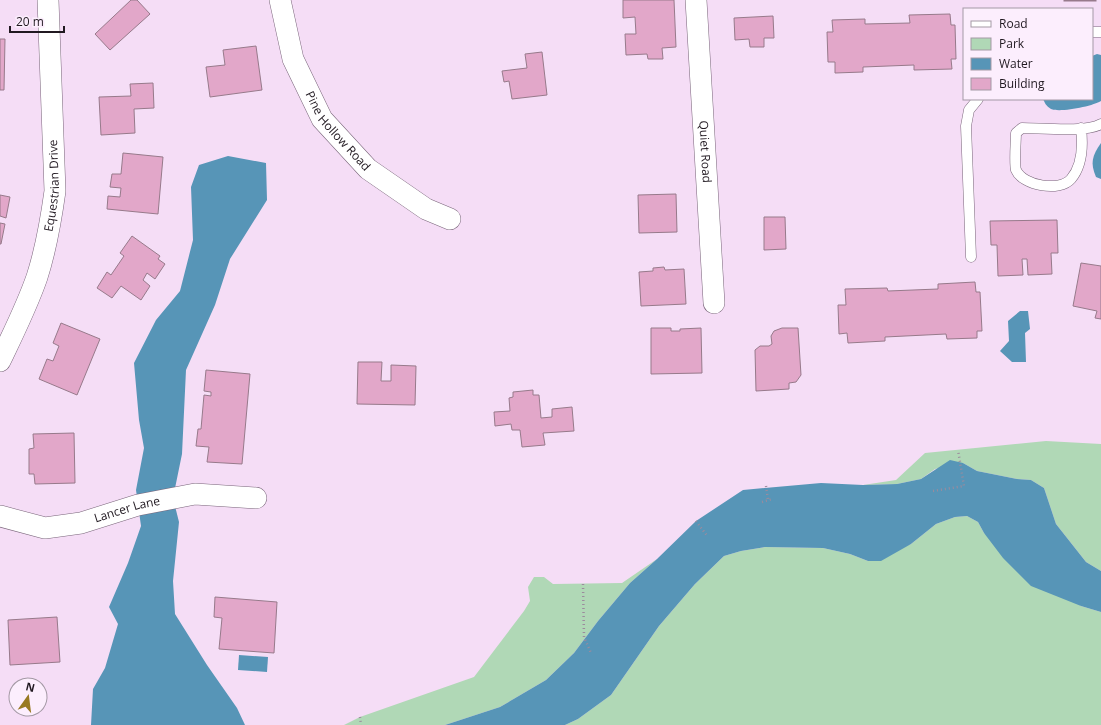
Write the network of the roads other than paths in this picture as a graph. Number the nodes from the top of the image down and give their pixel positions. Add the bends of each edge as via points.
1 (48, 0) edge
2 (280, 0) edge
3 (696, 0) edge
4 (977, 100) edge
5 (1101, 124) edge
6 (1081, 128) junction
7 (450, 219) dead end
8 (971, 257) dead end
9 (714, 303) dead end
10 (0, 362) edge
11 (256, 498) dead end
12 (0, 516) edge

1 - 10 street, Equestrian Drive via 55,191 51,221 37,278
2 - 7 street, Pine Hollow Road via 293,59 322,119 368,169 426,209
3 - 9 street, Quiet Road
4 - 8 lane via 969,110 966,126
5 - 6 lane
6 - 6 lane via 1022,128 1016,133 1016,169 1020,176 1043,186 1058,185 1070,180 1077,168 1083,145
11 - 12 street, Lancer Lane via 195,494 138,504 81,523 45,528

